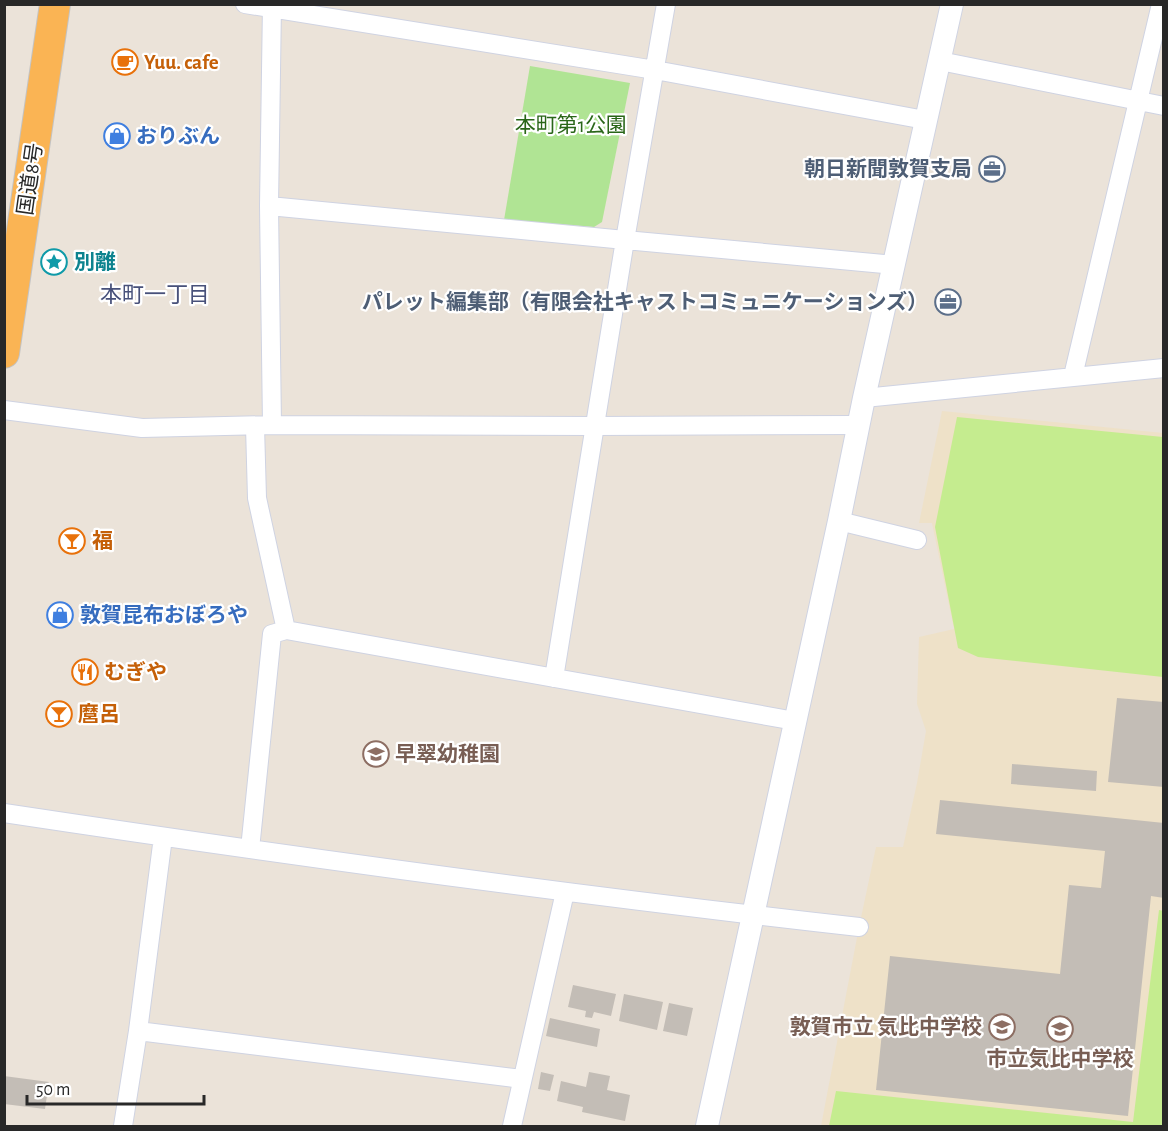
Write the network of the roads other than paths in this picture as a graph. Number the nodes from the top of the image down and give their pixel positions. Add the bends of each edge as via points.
1 (55, 4) edge
2 (245, 4) edge
3 (666, 4) edge
4 (952, 4) edge
5 (1161, 4) edge
6 (272, 7) edge
7 (940, 61) junction
8 (655, 70) junction
9 (1138, 101) junction
10 (1164, 106) edge
11 (925, 120) junction
12 (269, 206) junction
13 (625, 240) junction
14 (11, 262) edge
15 (895, 265) junction
16 (4, 353) edge
17 (1164, 368) edge
18 (1073, 376) junction
19 (864, 398) junction
20 (4, 410) edge
21 (263, 425) junction
22 (859, 425) junction
23 (595, 426) junction
24 (839, 521) junction
25 (917, 540) dead end
26 (286, 630) junction
27 (554, 678) junction
28 (795, 721) junction
29 (4, 813) edge
30 (163, 837) junction
31 (250, 849) junction
32 (565, 892) junction
33 (752, 916) junction
34 (860, 927) dead end
35 (138, 1031) junction
36 (522, 1080) junction
37 (123, 1126) edge
38 (512, 1126) edge
39 (707, 1126) edge

1 - 14 highway, 国道8号
2 - 6 street
3 - 8 street
4 - 7 street
5 - 9 street
6 - 8 street
6 - 12 street
7 - 9 street
7 - 11 street
8 - 11 street
8 - 13 street
9 - 10 street
9 - 18 street
11 - 15 street
12 - 13 street
12 - 21 street
13 - 15 street
13 - 23 street
14 - 16 highway, 国道8号
15 - 19 street
17 - 18 street
18 - 19 street
19 - 22 street
20 - 21 street via 142,428
21 - 23 street
21 - 26 street via 257,498
22 - 23 street
22 - 24 street
23 - 27 street
24 - 25 street
24 - 28 street
26 - 27 street
26 - 31 street via 272,634
27 - 28 street
28 - 33 street
29 - 30 street
30 - 31 street
30 - 35 street
31 - 32 street
32 - 33 street
32 - 36 street
33 - 34 street
33 - 39 street
35 - 36 street
35 - 37 street
36 - 38 street

